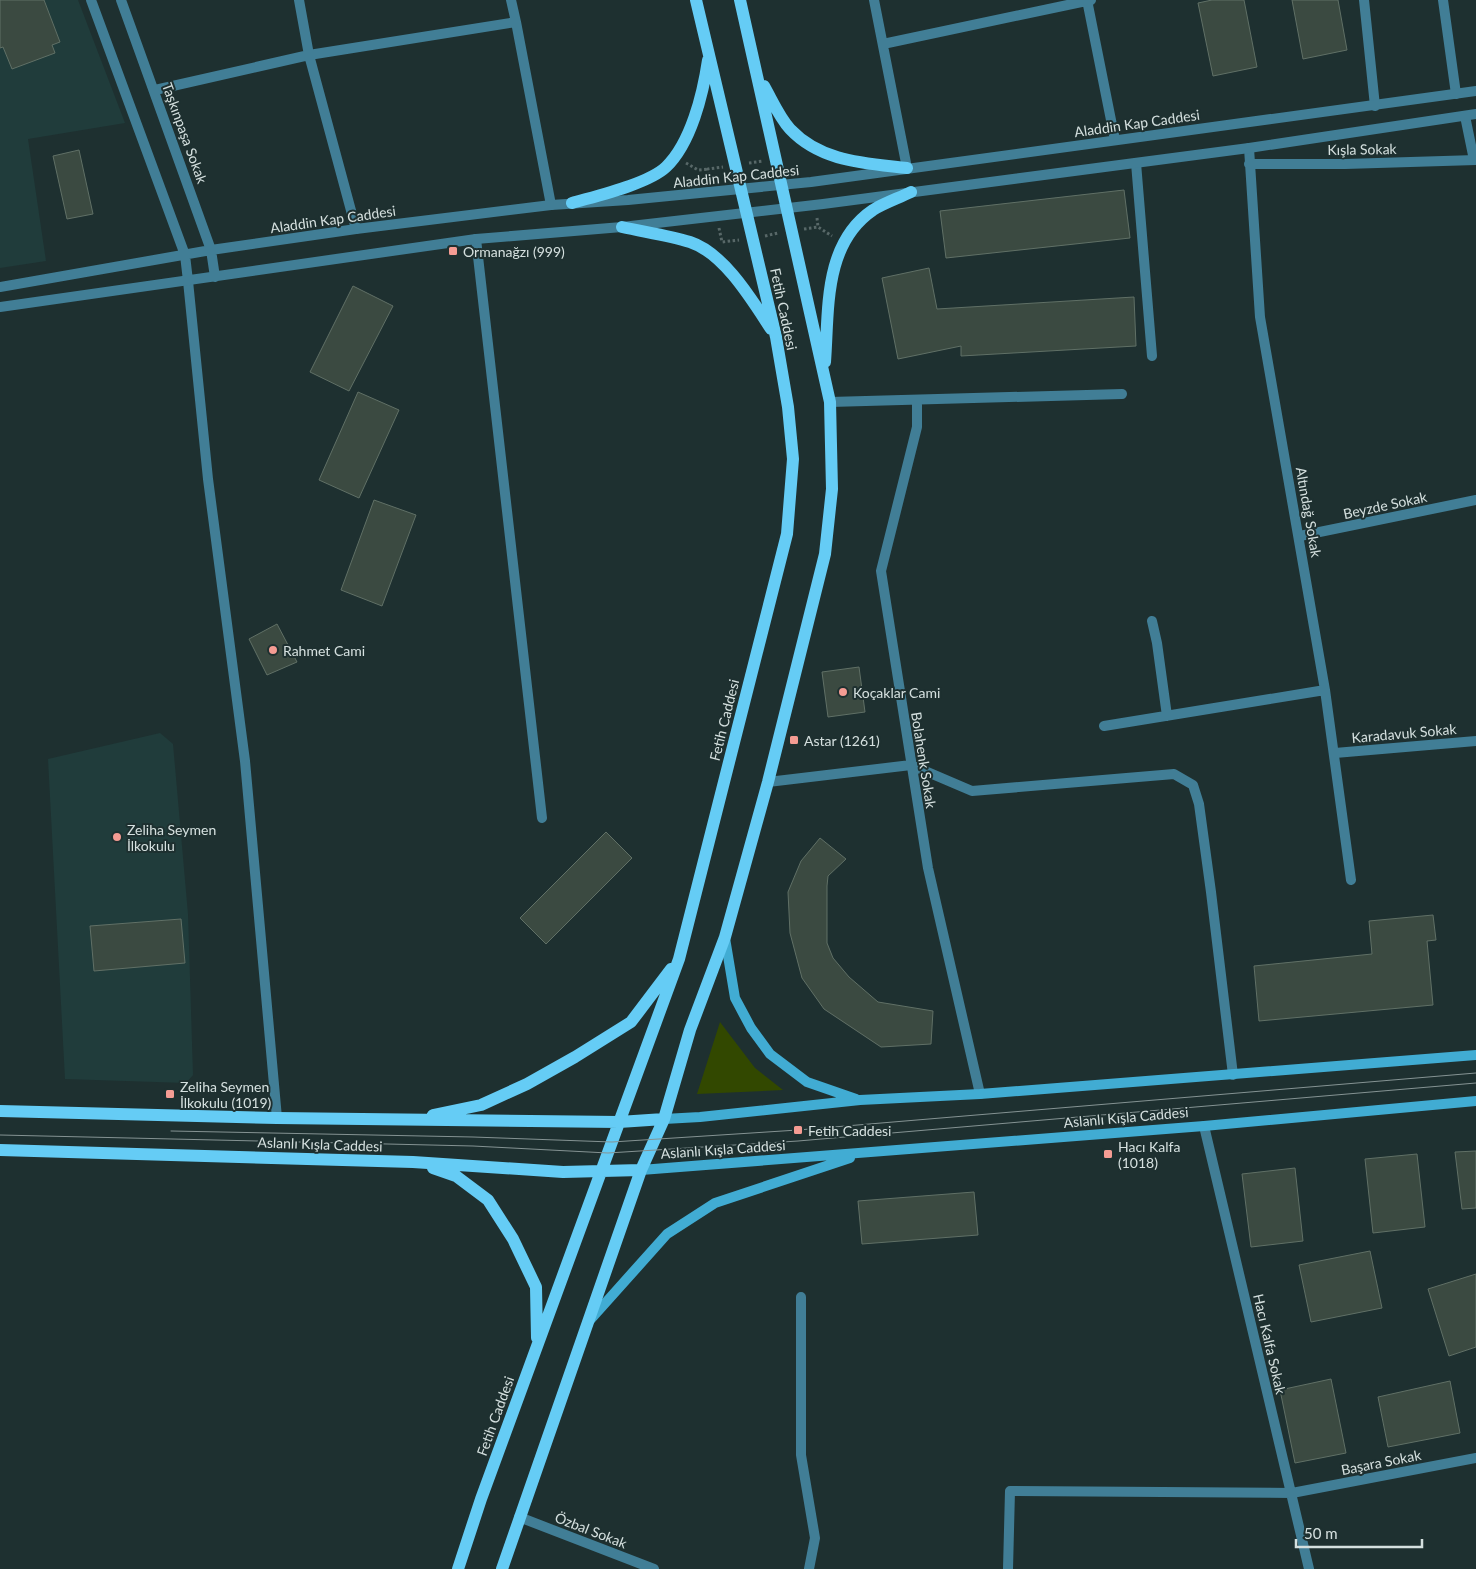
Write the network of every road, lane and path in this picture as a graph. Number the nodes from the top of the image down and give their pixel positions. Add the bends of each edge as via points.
1 (90, 0) edge
2 (121, 0) edge
3 (298, 0) edge
4 (512, 0) edge
5 (696, 0) edge
6 (740, 0) edge
7 (874, 0) edge
8 (1088, 0) edge
9 (1364, 0) edge
10 (1443, 0) edge
11 (516, 22) junction
12 (883, 44) junction
13 (709, 53) junction
14 (309, 55) junction
15 (756, 71) junction
16 (155, 90) junction
17 (1476, 91) edge
18 (1456, 94) junction
19 (1375, 106) junction
20 (1476, 114) edge
21 (1465, 116) junction
22 (1114, 140) junction
23 (1249, 148) junction
24 (1475, 160) edge
25 (1136, 163) junction
26 (1249, 164) junction
27 (907, 168) junction
28 (782, 185) junction
29 (742, 189) junction
30 (911, 192) junction
31 (572, 204) junction
32 (551, 205) junction
33 (786, 208) junction
34 (747, 212) junction
35 (622, 227) junction
36 (356, 229) junction
37 (476, 239) junction
38 (211, 250) junction
39 (185, 255) junction
40 (215, 277) junction
41 (188, 281) junction
42 (0, 287) edge
43 (0, 307) edge
44 (776, 336) junction
45 (1152, 356) dead end
46 (824, 375) junction
47 (1122, 394) dead end
48 (917, 400) junction
49 (830, 402) junction
50 (1476, 500) edge
51 (1300, 536) junction
52 (1152, 622) dead end
53 (1325, 690) junction
54 (1166, 716) junction
55 (1104, 726) dead end
56 (1476, 741) edge
57 (1335, 753) junction
58 (911, 765) junction
59 (768, 782) junction
60 (542, 818) dead end
61 (1352, 880) dead end
62 (725, 937) junction
63 (679, 959) junction
64 (1476, 1055) edge
65 (1234, 1075) junction
66 (980, 1094) junction
67 (860, 1100) junction
68 (1476, 1101) edge
69 (0, 1111) edge
70 (277, 1118) junction
71 (410, 1119) junction
72 (664, 1119) junction
73 (619, 1122) junction
74 (1204, 1126) junction
75 (0, 1150) edge
76 (866, 1153) junction
77 (414, 1162) junction
78 (641, 1170) junction
79 (602, 1172) junction
80 (801, 1296) dead end
81 (590, 1319) junction
82 (537, 1345) junction
83 (1476, 1458) edge
84 (1292, 1493) junction
85 (519, 1517) junction
86 (458, 1569) edge
87 (502, 1569) edge
88 (654, 1569) edge
89 (809, 1569) edge
90 (1008, 1569) edge
91 (1309, 1569) edge

1 - 39 street
2 - 16 street, Taşkınpaşa Sokak
3 - 14 street
4 - 11 street
5 - 13 main road, Fetih Caddesi
6 - 15 main road, Fetih Caddesi
7 - 12 street
8 - 12 street
8 - 22 street
9 - 19 street
10 - 18 street
11 - 14 street
11 - 32 street
12 - 27 street
13 - 29 main road, Fetih Caddesi
13 - 31 main road via 698,108 680,147 665,168 638,182
14 - 16 street
14 - 36 street
15 - 27 main road via 789,128 814,149 830,156
15 - 28 main road, Fetih Caddesi
16 - 38 street, Taşkınpaşa Sokak
17 - 18 street, Aladdin Kap Caddesi
18 - 19 street, Aladdin Kap Caddesi
19 - 22 street, Aladdin Kap Caddesi
20 - 21 street
21 - 23 street
21 - 24 street
22 - 27 street, Aladdin Kap Caddesi
23 - 25 street
23 - 26 street, Altındağ Sokak
24 - 26 street, Kışla Sokak
25 - 30 street
25 - 45 street
26 - 51 street, Altındağ Sokak via 1260,317
27 - 28 street, Aladdin Kap Caddesi
28 - 29 street, Aladdin Kap Caddesi
28 - 33 main road, Fetih Caddesi
29 - 31 street, Aladdin Kap Caddesi
29 - 34 main road, Fetih Caddesi
30 - 33 street
30 - 46 main road via 872,211 851,232 838,254 830,282
31 - 32 street, Aladdin Kap Caddesi
32 - 36 street, Aladdin Kap Caddesi
33 - 34 street
33 - 46 main road, Fetih Caddesi
34 - 35 street
34 - 44 main road, Fetih Caddesi
35 - 37 street
35 - 44 main road via 692,243 717,258 748,294
36 - 38 street, Aladdin Kap Caddesi
37 - 40 street
37 - 60 street
38 - 39 street, Aladdin Kap Caddesi
38 - 40 street, Taşkınpaşa Sokak
39 - 41 street
39 - 42 street, Aladdin Kap Caddesi
40 - 41 street
41 - 43 street
41 - 70 street via 208,479 245,761
44 - 63 main road, Fetih Caddesi via 793,459 787,534
46 - 49 main road, Fetih Caddesi
47 - 48 street
48 - 49 street
48 - 58 street, Bolahenk Sokak via 917,427 881,571
49 - 59 main road, Fetih Caddesi via 832,489 825,554
50 - 51 street, Beyzde Sokak
51 - 53 street, Altındağ Sokak
52 - 54 street
53 - 54 street
53 - 57 street, Altındağ Sokak
54 - 55 street
56 - 57 street, Karadavuk Sokak
57 - 61 street, Altındağ Sokak
58 - 59 street
58 - 65 street via 972,791 1174,774 1193,785 1199,804
58 - 66 street, Bolahenk Sokak via 928,868
59 - 62 main road, Fetih Caddesi
62 - 67 main road via 735,998 770,1054 807,1082
62 - 72 main road, Fetih Caddesi via 690,1030
63 - 71 main road via 631,1022 575,1057 481,1105
63 - 73 main road, Fetih Caddesi
64 - 65 main road, Aslanlı Kışla Caddesi
65 - 66 main road, Aslanlı Kışla Caddesi
66 - 67 main road, Aslanlı Kışla Caddesi
67 - 72 main road, Aslanlı Kışla Caddesi
68 - 74 main road, Aslanlı Kışla Caddesi
69 - 70 main road, Aslanlı Kışla Caddesi
70 - 71 main road, Aslanlı Kışla Caddesi
71 - 73 main road, Aslanlı Kışla Caddesi
72 - 73 main road, Aslanlı Kışla Caddesi
72 - 78 main road, Fetih Caddesi
73 - 79 main road, Fetih Caddesi
74 - 76 main road, Aslanlı Kışla Caddesi
74 - 84 street, Hacı Kalfa Sokak
75 - 77 main road, Aslanlı Kışla Caddesi
76 - 78 main road, Aslanlı Kışla Caddesi
76 - 81 main road via 715,1202 667,1234
77 - 79 main road, Aslanlı Kışla Caddesi
77 - 82 main road via 456,1176 488,1200 513,1239 536,1287
78 - 79 main road, Aslanlı Kışla Caddesi
78 - 81 main road, Fetih Caddesi
79 - 82 main road, Fetih Caddesi
80 - 89 street via 801,1455 815,1538
81 - 85 main road, Fetih Caddesi
82 - 86 main road, Fetih Caddesi
83 - 84 street, Başara Sokak
84 - 90 street, Başara Sokak via 1010,1490
84 - 91 street, Hacı Kalfa Sokak
85 - 87 main road, Fetih Caddesi
85 - 88 street, Özbal Sokak

